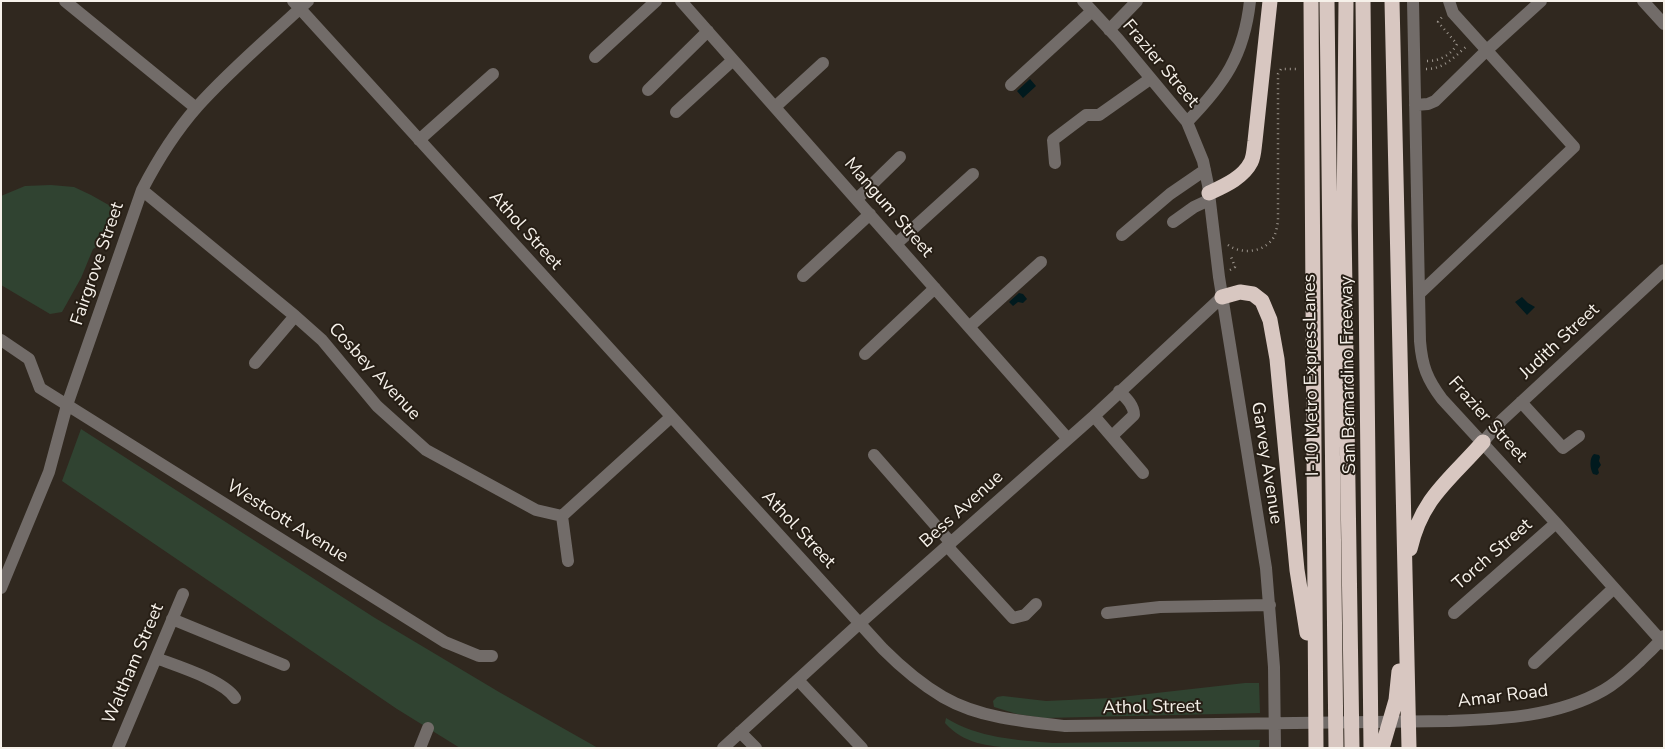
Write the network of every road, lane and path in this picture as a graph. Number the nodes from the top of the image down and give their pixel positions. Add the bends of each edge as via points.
1 (65, 1) edge
2 (656, 1) edge
3 (682, 1) edge
4 (1083, 1) edge
5 (1136, 1) edge
6 (1250, 1) edge
7 (1270, 1) edge
8 (1311, 1) edge
9 (1327, 1) edge
10 (1346, 1) edge
11 (1363, 1) edge
12 (1392, 1) edge
13 (1412, 1) edge
14 (1449, 1) edge
15 (1541, 1) edge
16 (1643, 1) edge
17 (300, 4) edge
18 (1092, 11) junction
19 (1442, 17) dead end
20 (1664, 24) edge
21 (1109, 30) junction
22 (708, 31) junction
23 (1461, 39) dead end
24 (1487, 50) junction
25 (595, 57) dead end
26 (733, 60) junction
27 (823, 63) dead end
28 (1281, 69) dead end
29 (1434, 69) dead end
30 (1425, 72) dead end
31 (493, 74) dead end
32 (1150, 78) junction
33 (1011, 85) dead end
34 (648, 90) dead end
35 (1415, 105) junction
36 (775, 107) junction
37 (196, 108) junction
38 (676, 112) dead end
39 (1187, 122) junction
40 (419, 140) junction
41 (900, 156) dead end
42 (1055, 163) dead end
43 (1205, 170) junction
44 (973, 174) dead end
45 (142, 190) junction
46 (1209, 193) junction
47 (856, 199) junction
48 (870, 214) junction
49 (1173, 222) dead end
50 (1122, 235) dead end
51 (896, 244) junction
52 (1042, 262) dead end
53 (1664, 270) edge
54 (803, 276) dead end
55 (1218, 278) junction
56 (935, 288) junction
57 (1419, 294) junction
58 (1222, 297) junction
59 (295, 316) junction
60 (969, 327) junction
61 (1, 340) edge
62 (865, 354) dead end
63 (256, 363) dead end
64 (1120, 391) junction
65 (1521, 402) junction
66 (67, 405) junction
67 (1094, 416) junction
68 (671, 417) junction
69 (1112, 436) junction
70 (1579, 436) dead end
71 (1068, 439) junction
72 (1483, 442) junction
73 (874, 455) dead end
74 (1143, 473) dead end
75 (562, 516) junction
76 (1556, 523) junction
77 (949, 544) junction
78 (568, 561) dead end
79 (1, 588) edge
80 (1614, 588) junction
81 (183, 594) dead end
82 (1036, 604) dead end
83 (1270, 605) junction
84 (1454, 613) dead end
85 (1107, 614) dead end
86 (172, 619) junction
87 (860, 623) junction
88 (1663, 640) edge
89 (492, 656) dead end
90 (156, 658) junction
91 (1534, 664) dead end
92 (284, 665) dead end
93 (1315, 677) junction
94 (798, 680) junction
95 (235, 698) dead end
96 (1448, 721) joint
97 (428, 728) dead end
98 (740, 732) junction
99 (118, 748) edge
100 (420, 748) edge
101 (723, 748) edge
102 (756, 748) edge
103 (862, 748) edge
104 (1275, 748) edge
105 (1316, 748) edge
106 (1336, 748) edge
107 (1352, 748) edge
108 (1371, 748) edge
109 (1382, 748) edge
110 (1409, 748) edge

1 - 37 street
2 - 25 street
3 - 22 street, Mangum Street
4 - 18 street, Frazier Street
5 - 21 street
6 - 39 street via 1248,24 1235,61 1213,95
7 - 46 highway via 1252,161 1236,179
8 - 93 highway, San Bernardino Freeway
9 - 106 highway, I-10 Metro ExpressLanes
10 - 107 highway via 1344,226
11 - 108 highway, San Bernardino Freeway
12 - 110 highway
13 - 35 street, Frazier Street
14 - 24 street via 1453,13
15 - 24 street
16 - 20 street
17 - 37 street, Fairgrove Street
17 - 40 street, Athol Street
18 - 21 street, Frazier Street
18 - 33 street
19 - 30 path via 1438,22 1457,44 1445,57 1425,61
21 - 32 street, Frazier Street
22 - 26 street, Mangum Street
22 - 34 street
23 - 29 path via 1467,46 1445,65
24 - 35 street via 1435,101
24 - 57 street via 1574,147
26 - 36 street, Mangum Street
26 - 38 street
27 - 36 street
28 - 55 path via 1278,74 1276,232 1261,248 1252,251 1241,251 1227,244 1235,267
31 - 40 street
32 - 39 street, Frazier Street
32 - 42 street via 1098,115 1086,115 1053,140
35 - 57 street, Frazier Street
36 - 47 street, Mangum Street
37 - 45 street, Fairgrove Street via 157,162
39 - 43 street, Frazier Street
40 - 68 street, Athol Street
41 - 47 street
43 - 46 street, Frazier Street
43 - 50 street via 1170,194
44 - 51 street
45 - 59 street, Cosbey Avenue
45 - 66 street, Fairgrove Street
46 - 49 street
46 - 55 street, Garvey Avenue
47 - 48 street, Mangum Street
48 - 51 street, Mangum Street
48 - 54 street
51 - 56 street, Mangum Street
52 - 60 street
53 - 65 street, Judith Street
55 - 58 street, Garvey Avenue
56 - 60 street, Mangum Street
56 - 62 street
57 - 72 street, Frazier Street via 1423,367 1442,399
58 - 64 street, Bess Avenue
58 - 83 street, Garvey Avenue
58 - 93 highway via 1240,292 1253,294 1262,301 1270,320 1277,359 1297,570
59 - 63 street
59 - 75 street, Cosbey Avenue via 322,340 377,406 426,450 536,510
60 - 71 street, Mangum Street
61 - 66 street, Westcott Avenue via 29,358 40,388
64 - 67 street, Bess Avenue
64 - 69 street via 1134,409 1134,415
65 - 70 street via 1563,448
65 - 72 street, Judith Street
66 - 79 street, Fairgrove Street via 49,472
66 - 89 street, Westcott Avenue via 445,642 479,656
67 - 69 street
67 - 71 street, Bess Avenue
68 - 75 street
68 - 87 street, Athol Street
69 - 74 street
71 - 77 street, Bess Avenue
72 - 76 street, Frazier Street
72 - 109 highway via 1429,500 1413,534 1408,556 1396,700
73 - 77 street
75 - 78 street
76 - 80 street, Frazier Street
76 - 84 street, Torch Street
77 - 82 street via 1013,618 1025,615
77 - 87 street, Bess Avenue
80 - 88 street, Frazier Street
80 - 91 street
81 - 86 street, Waltham Street
83 - 85 street via 1160,607
83 - 104 street, Garvey Avenue
86 - 90 street, Waltham Street
86 - 92 street
87 - 94 street, Bess Avenue
87 - 96 street, Athol Street via 902,668 944,698 966,707 1028,722 1066,726
88 - 96 street, Amar Road via 1605,690 1574,704 1509,718
90 - 95 street via 230,690
90 - 99 street, Waltham Street
93 - 105 highway, San Bernardino Freeway
94 - 98 street, Bess Avenue
94 - 103 street
97 - 100 street
98 - 101 street, Bess Avenue
98 - 102 street

